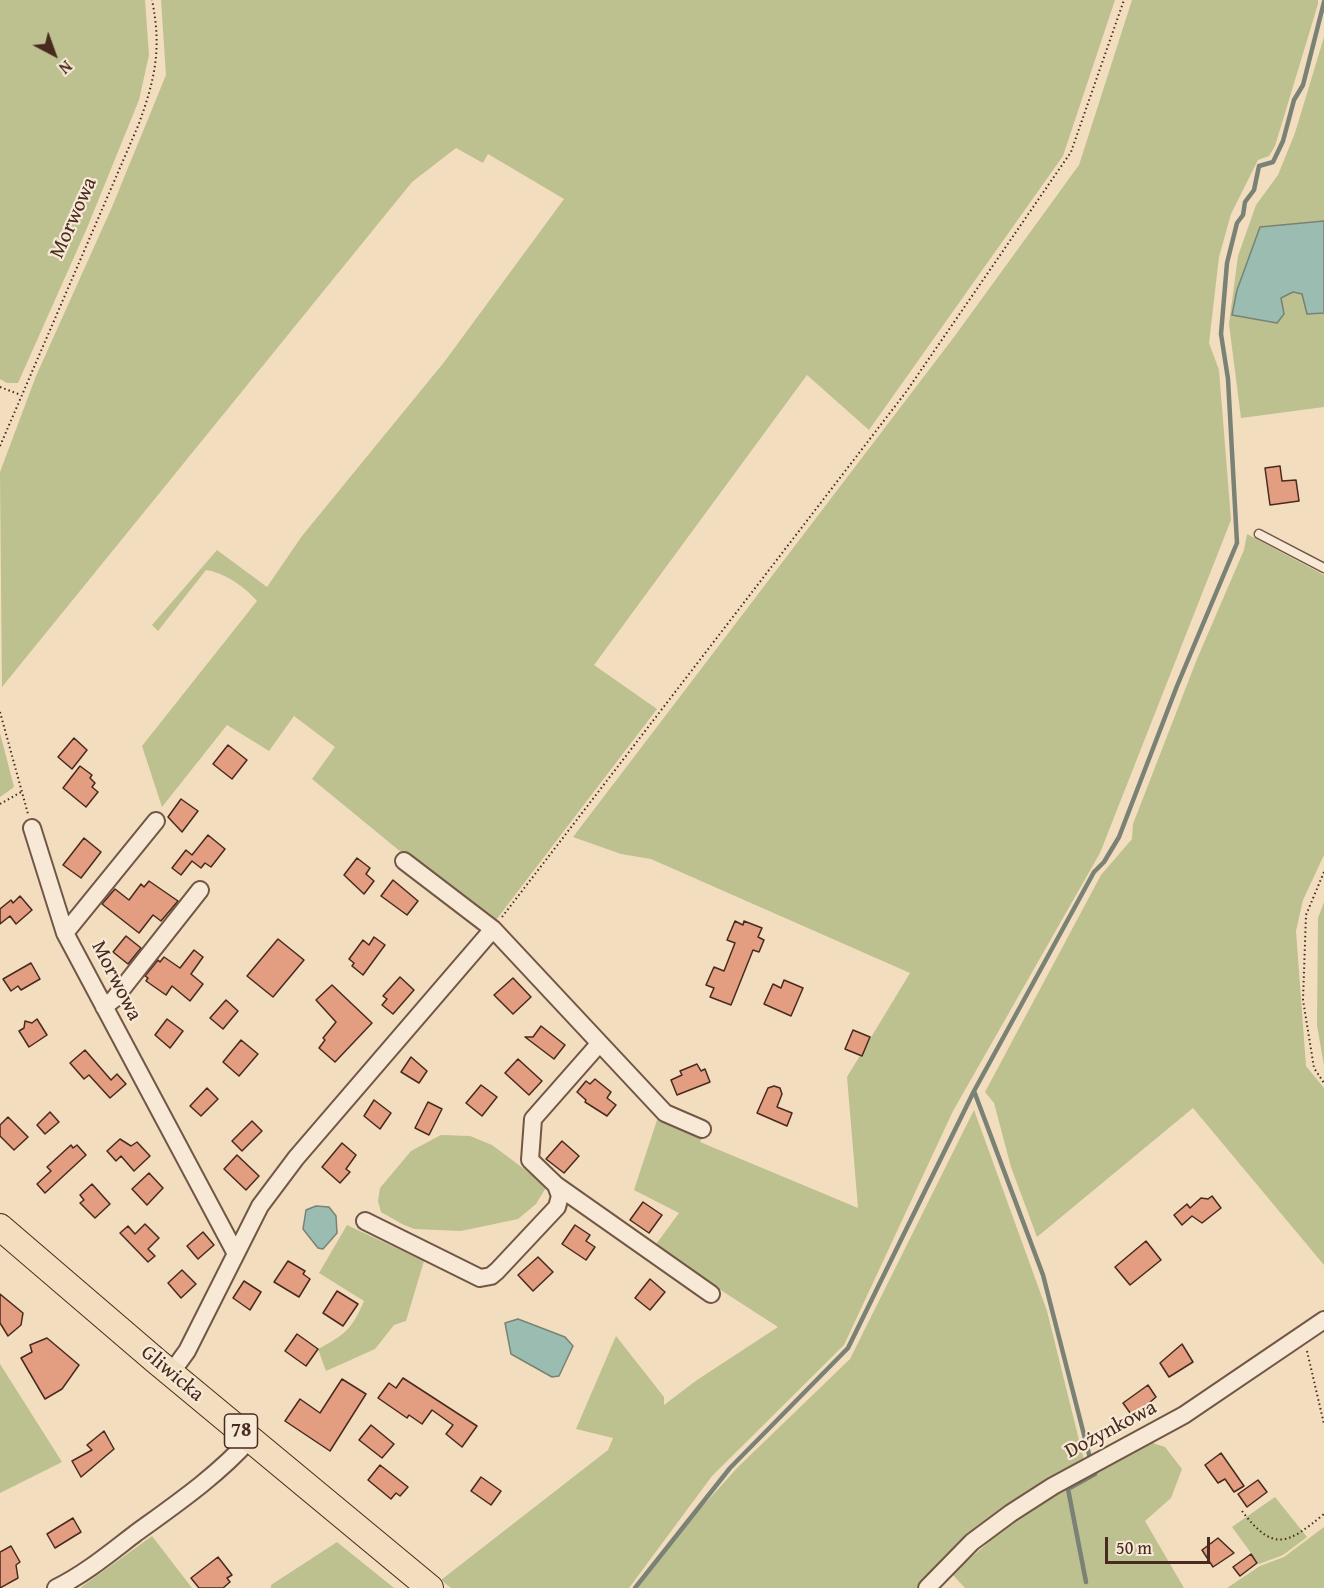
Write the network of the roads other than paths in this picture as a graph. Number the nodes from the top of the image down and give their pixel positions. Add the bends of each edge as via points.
1 (1259, 534) dead end
2 (1324, 568) edge
3 (156, 821) dead end
4 (32, 828) road end
5 (404, 861) dead end
6 (200, 890) dead end
7 (493, 928) junction
8 (65, 933) junction
9 (104, 1007) junction
10 (599, 1044) junction
11 (702, 1129) dead end
12 (556, 1185) junction
13 (365, 1221) dead end
14 (0, 1227) edge
15 (235, 1252) junction
16 (711, 1294) dead end
17 (1324, 1320) edge
18 (171, 1373) junction
19 (250, 1439) junction
20 (56, 1588) edge
21 (429, 1588) edge
22 (927, 1588) edge

1 - 2 lane
3 - 8 street
4 - 8 street, Morwowa
5 - 7 street
6 - 9 street
7 - 10 street
7 - 15 street via 296,1158 260,1206
8 - 9 street, Morwowa
9 - 15 street, Morwowa
10 - 11 street via 665,1113
10 - 12 street via 533,1119 530,1160
12 - 13 street via 561,1196 557,1207 497,1270 480,1278
12 - 16 street
14 - 18 main road, Gliwicka / 78
15 - 18 street via 188,1351
17 - 22 street, Dożynkowa via 1184,1415 1011,1513 972,1542
18 - 19 main road, Gliwicka / 78
19 - 20 street via 190,1493
19 - 21 main road, Gliwicka / 78

